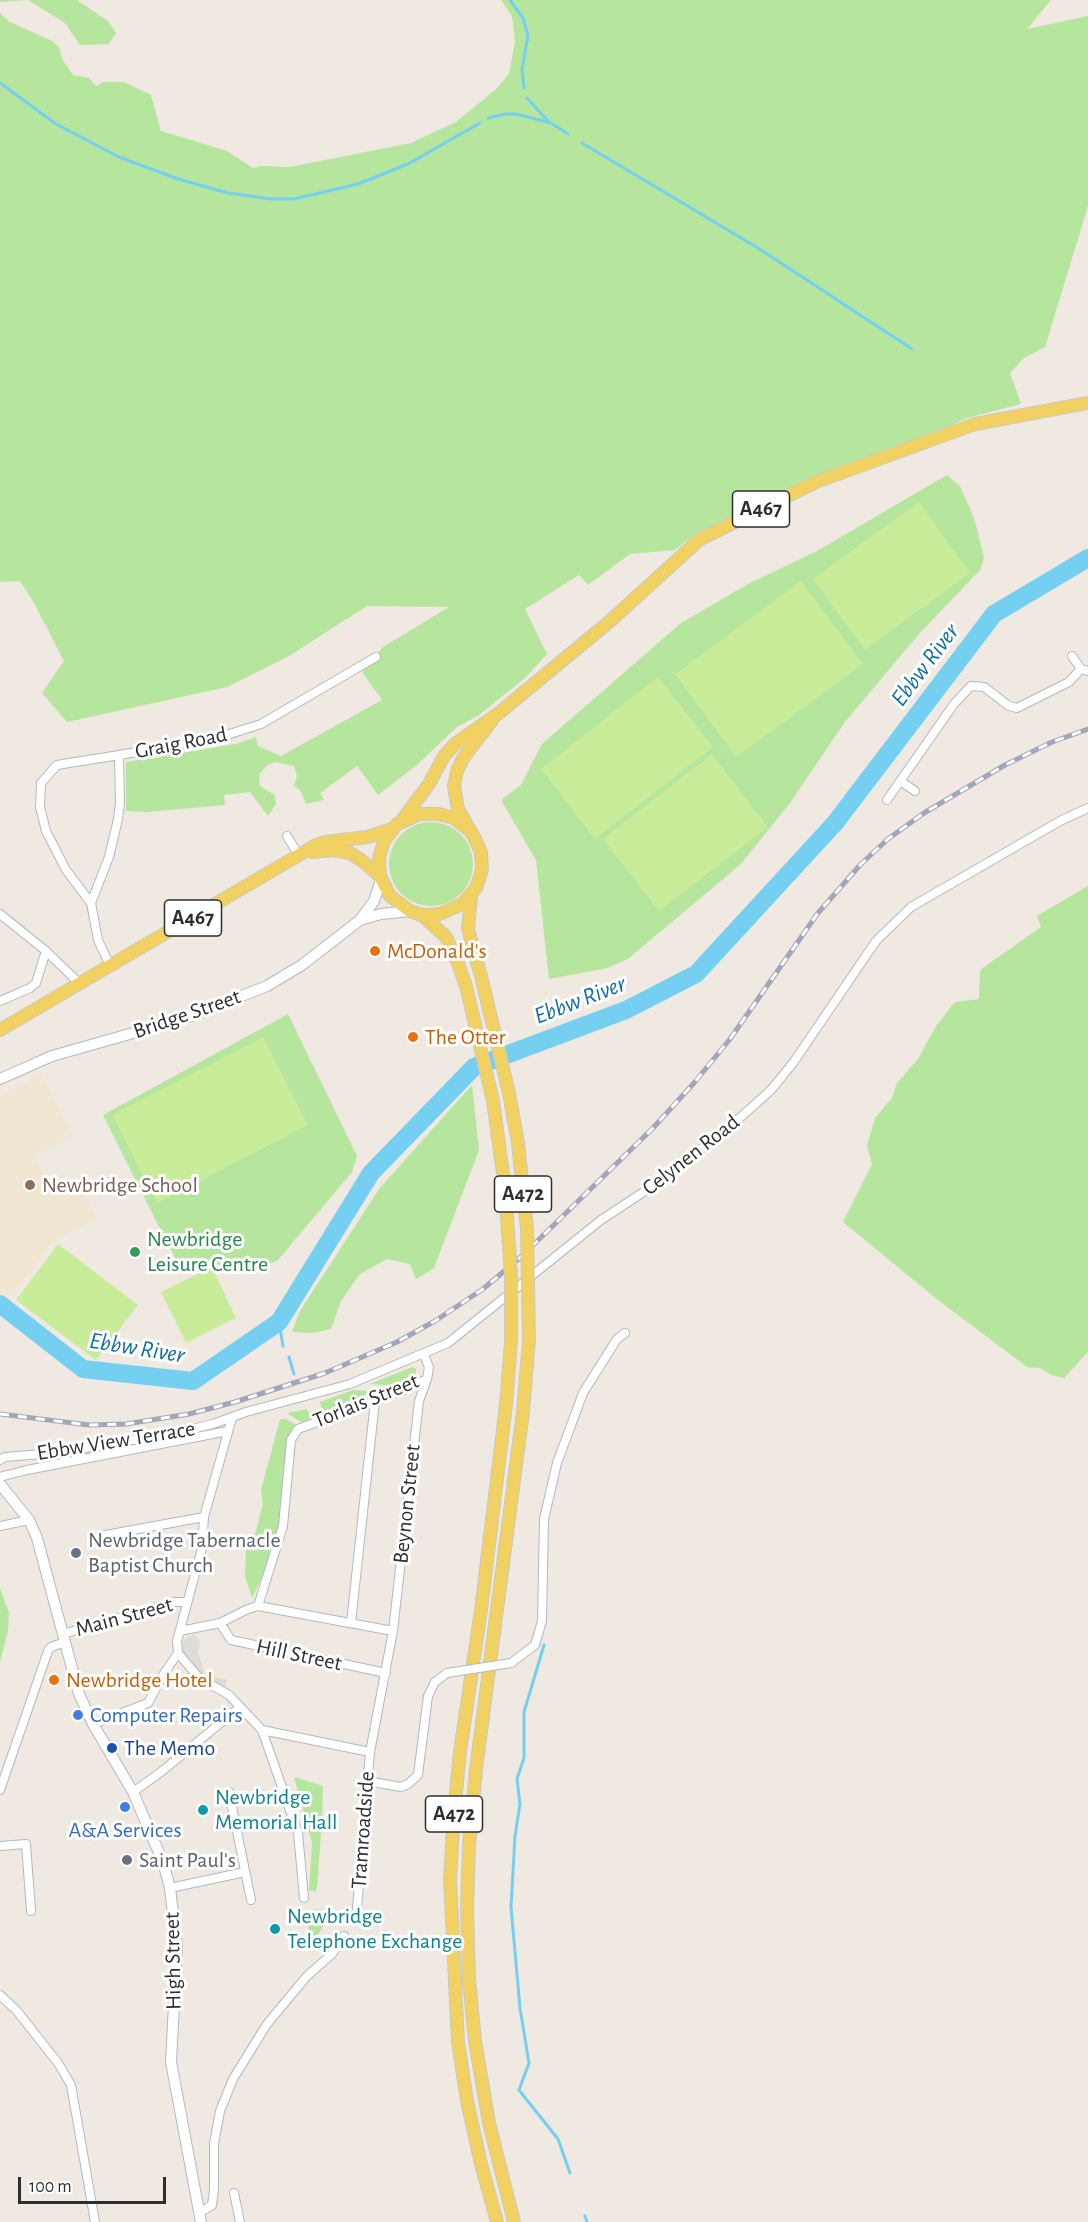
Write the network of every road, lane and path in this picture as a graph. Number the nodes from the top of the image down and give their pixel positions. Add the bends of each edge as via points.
1 (1088, 403) edge
2 (1072, 656) dead end
3 (376, 657) dead end
4 (1084, 670) edge
5 (500, 713) junction
6 (119, 756) junction
7 (900, 781) junction
8 (915, 791) dead end
9 (887, 801) dead end
10 (1088, 808) edge
11 (397, 825) junction
12 (469, 830) junction
13 (287, 836) dead end
14 (303, 854) junction
15 (380, 878) junction
16 (471, 896) junction
17 (91, 903) junction
18 (410, 911) junction
19 (0, 914) edge
20 (423, 915) junction
21 (360, 921) junction
22 (46, 951) junction
23 (110, 966) junction
24 (80, 984) junction
25 (0, 1001) edge
26 (0, 1030) edge
27 (0, 1079) edge
28 (625, 1333) dead end
29 (424, 1355) junction
30 (427, 1379) junction
31 (375, 1401) junction
32 (232, 1418) junction
33 (228, 1431) junction
34 (0, 1460) edge
35 (0, 1477) edge
36 (0, 1484) edge
37 (204, 1517) junction
38 (29, 1520) junction
39 (0, 1526) edge
40 (100, 1536) dead end
41 (186, 1602) junction
42 (258, 1606) junction
43 (220, 1623) junction
44 (351, 1623) junction
45 (180, 1631) junction
46 (393, 1631) junction
47 (64, 1638) junction
48 (178, 1653) junction
49 (386, 1673) junction
50 (240, 1707) junction
51 (93, 1724) junction
52 (262, 1730) junction
53 (370, 1752) junction
54 (367, 1781) junction
55 (0, 1790) edge
56 (133, 1792) junction
57 (229, 1792) dead end
58 (0, 1846) edge
59 (246, 1872) junction
60 (170, 1888) junction
61 (304, 1898) dead end
62 (251, 1900) dead end
63 (357, 1908) dead end
64 (31, 1911) dead end
65 (344, 1936) dead end
66 (0, 1995) edge
67 (234, 2193) dead end
68 (200, 2218) edge
69 (95, 2222) edge
70 (240, 2222) edge
71 (497, 2222) edge
72 (514, 2222) edge

1 - 5 main road, A467 via 975,424 816,482 699,540
2 - 4 street
3 - 6 street, Graig Road via 261,724 217,738
4 - 7 street via 1053,692 1017,708 984,687 971,686
5 - 11 main road, A467 via 451,747
5 - 12 main road, A467 via 463,758 454,779 455,801
6 - 17 street, Graig Road via 118,819 109,857
6 - 17 street via 57,765 41,783 40,807 46,831 66,870
7 - 8 street
7 - 9 street
10 - 29 street, Celynen Road via 911,907 876,941 771,1090 724,1132 601,1220 488,1313 448,1343
11 - 12 main road via 420,814 439,814 454,818
11 - 14 main road, A467 via 367,837 321,843
11 - 15 main road via 381,849
12 - 16 main road, A472 via 482,861 480,880
13 - 14 street
14 - 15 main road, A467 via 333,850 350,853
14 - 23 main road, A467
15 - 18 main road, A472 via 390,896
15 - 21 street, Bridge Street via 374,901
16 - 20 main road, A472 via 447,912
16 - 72 main road, A472, bridge via 468,929 509,1093 527,1228 529,1340 523,1412 476,1769 467,1908 475,2041 489,2123
17 - 23 street via 99,940
18 - 20 main road, A472
18 - 21 street, Bridge Street
19 - 22 street
20 - 71 main road, A472, bridge via 446,937 466,986 493,1101 505,1188 511,1276 506,1405 460,1752 450,1879 458,2042 478,2154
21 - 27 street, Bridge Street via 267,986 186,1018 52,1056
22 - 24 street
22 - 25 street via 36,983
23 - 24 main road, A467
24 - 26 main road, A467
28 - 54 street, bridge via 617,1339 583,1393 557,1463 544,1519 542,1621 536,1645 511,1663 447,1673 435,1682 428,1696 418,1775 401,1787
29 - 30 street, Torlais Street via 429,1367
29 - 32 street, Celynen Road via 350,1384
30 - 31 street, Torlais Street
30 - 46 street, Beynon Street via 419,1401
31 - 42 street, Torlais Street via 298,1429 291,1440 283,1526
31 - 44 street
32 - 33 street
32 - 34 street, Ebbw View Terrace via 175,1433
33 - 35 street
33 - 37 street
36 - 38 street, High Street
37 - 40 street
37 - 41 street via 202,1548
38 - 39 street
38 - 47 street, High Street
41 - 45 street
41 - 47 street, Main Street via 175,1602
42 - 43 street
42 - 44 street
43 - 45 street
43 - 49 street, Hill Street via 231,1640
44 - 46 street
45 - 48 street
46 - 49 street, Beynon Street
47 - 51 street, High Street via 79,1694
47 - 55 street via 48,1651
48 - 50 street via 200,1678 229,1695
48 - 51 street via 148,1703
49 - 53 street, Tramroadside
50 - 52 street
50 - 56 street
51 - 56 street, High Street
52 - 53 street
52 - 61 street via 298,1833
53 - 54 street, Tramroadside
54 - 63 street, Tramroadside
56 - 60 street, High Street
57 - 59 street
58 - 64 street via 26,1844
59 - 60 street
59 - 62 street
60 - 68 street, High Street via 177,1947 171,2062
65 - 68 street via 267,2024 233,2079 220,2111 214,2144 212,2205
66 - 69 street via 39,2038 71,2085
67 - 70 street

